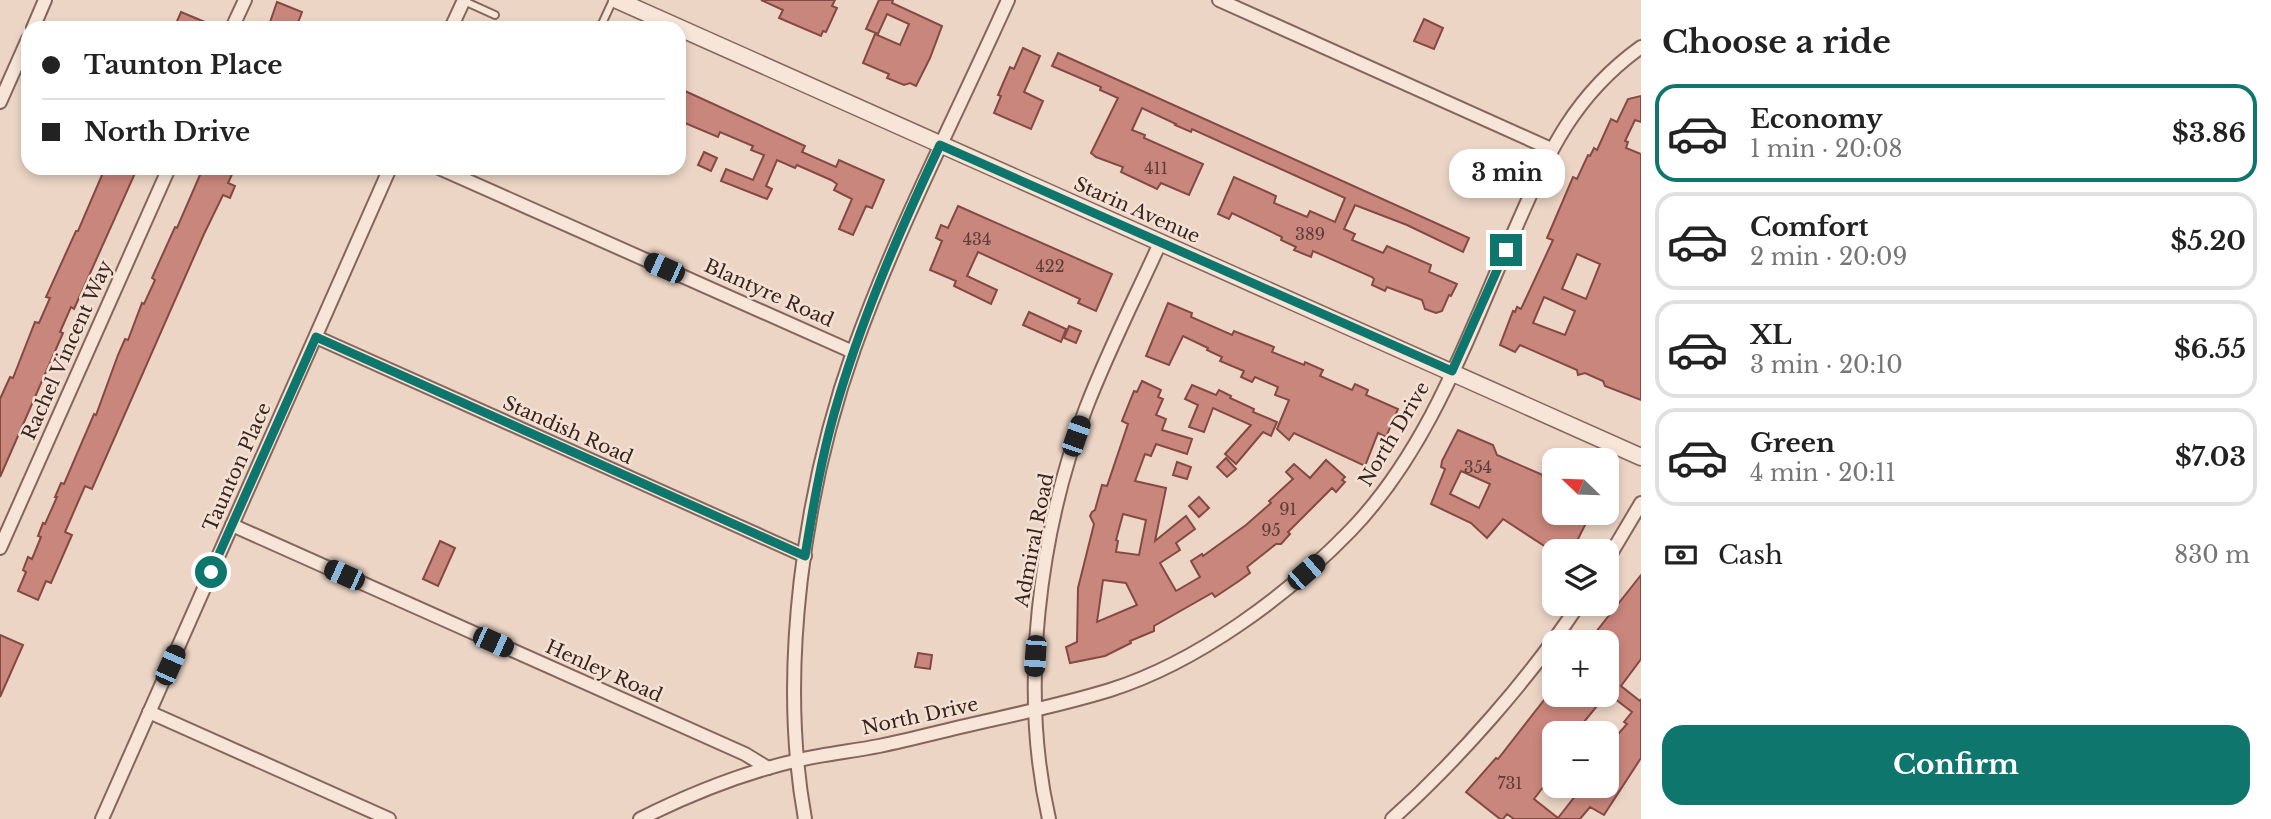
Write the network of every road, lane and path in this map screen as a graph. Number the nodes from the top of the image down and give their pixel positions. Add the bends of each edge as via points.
1 (45, 0) edge
2 (245, 0) edge
3 (464, 0) edge
4 (615, 0) edge
5 (1008, 0) edge
6 (1219, 0) edge
7 (495, 15) dead end
8 (36, 21) edge
9 (235, 21) edge
10 (455, 21) edge
11 (604, 21) edge
12 (662, 21) edge
13 (686, 32) edge
14 (1641, 47) edge
15 (21, 54) edge
16 (0, 102) edge
17 (940, 145) junction
18 (1551, 149) junction
19 (166, 175) edge
20 (387, 175) edge
21 (455, 175) edge
22 (1160, 243) junction
23 (316, 337) junction
24 (853, 352) junction
25 (1452, 371) junction
26 (1641, 457) edge
27 (1641, 503) edge
28 (232, 525) junction
29 (1619, 540) edge
30 (0, 548) edge
31 (805, 556) junction
32 (1570, 616) edge
33 (1033, 710) junction
34 (149, 712) junction
35 (799, 760) junction
36 (768, 768) junction
37 (102, 819) edge
38 (389, 819) edge
39 (640, 819) edge
40 (806, 819) edge
41 (1049, 819) edge
42 (1392, 819) edge

1 - 8 street
2 - 9 street
3 - 7 lane
3 - 10 street
4 - 11 lane
4 - 12 street, Starin Avenue
5 - 17 street
6 - 18 street
13 - 17 street, Starin Avenue
14 - 18 street, North Drive via 1586,97
15 - 16 street
17 - 22 street, Starin Avenue
17 - 24 street
18 - 25 street, North Drive
19 - 30 street, Rachel Vincent Way
20 - 23 street, Taunton Place
21 - 24 street, Blantyre Road
22 - 25 street, Starin Avenue
22 - 33 street, Admiral Road via 1086,408 1062,487 1042,590
23 - 28 street, Taunton Place
23 - 31 street, Standish Road
24 - 31 street via 825,449
25 - 26 street, Starin Avenue
25 - 33 street, North Drive via 1416,442 1375,503 1290,586 1237,625 1156,671 1113,689
27 - 29 street
28 - 34 street, Taunton Place
28 - 36 street, Henley Road
31 - 35 street via 794,687
32 - 42 street via 1503,703
33 - 35 street, North Drive
33 - 41 street, Admiral Road via 1040,783
34 - 37 street, Taunton Place
34 - 38 street
35 - 36 street, North Drive
35 - 40 street
36 - 39 street

